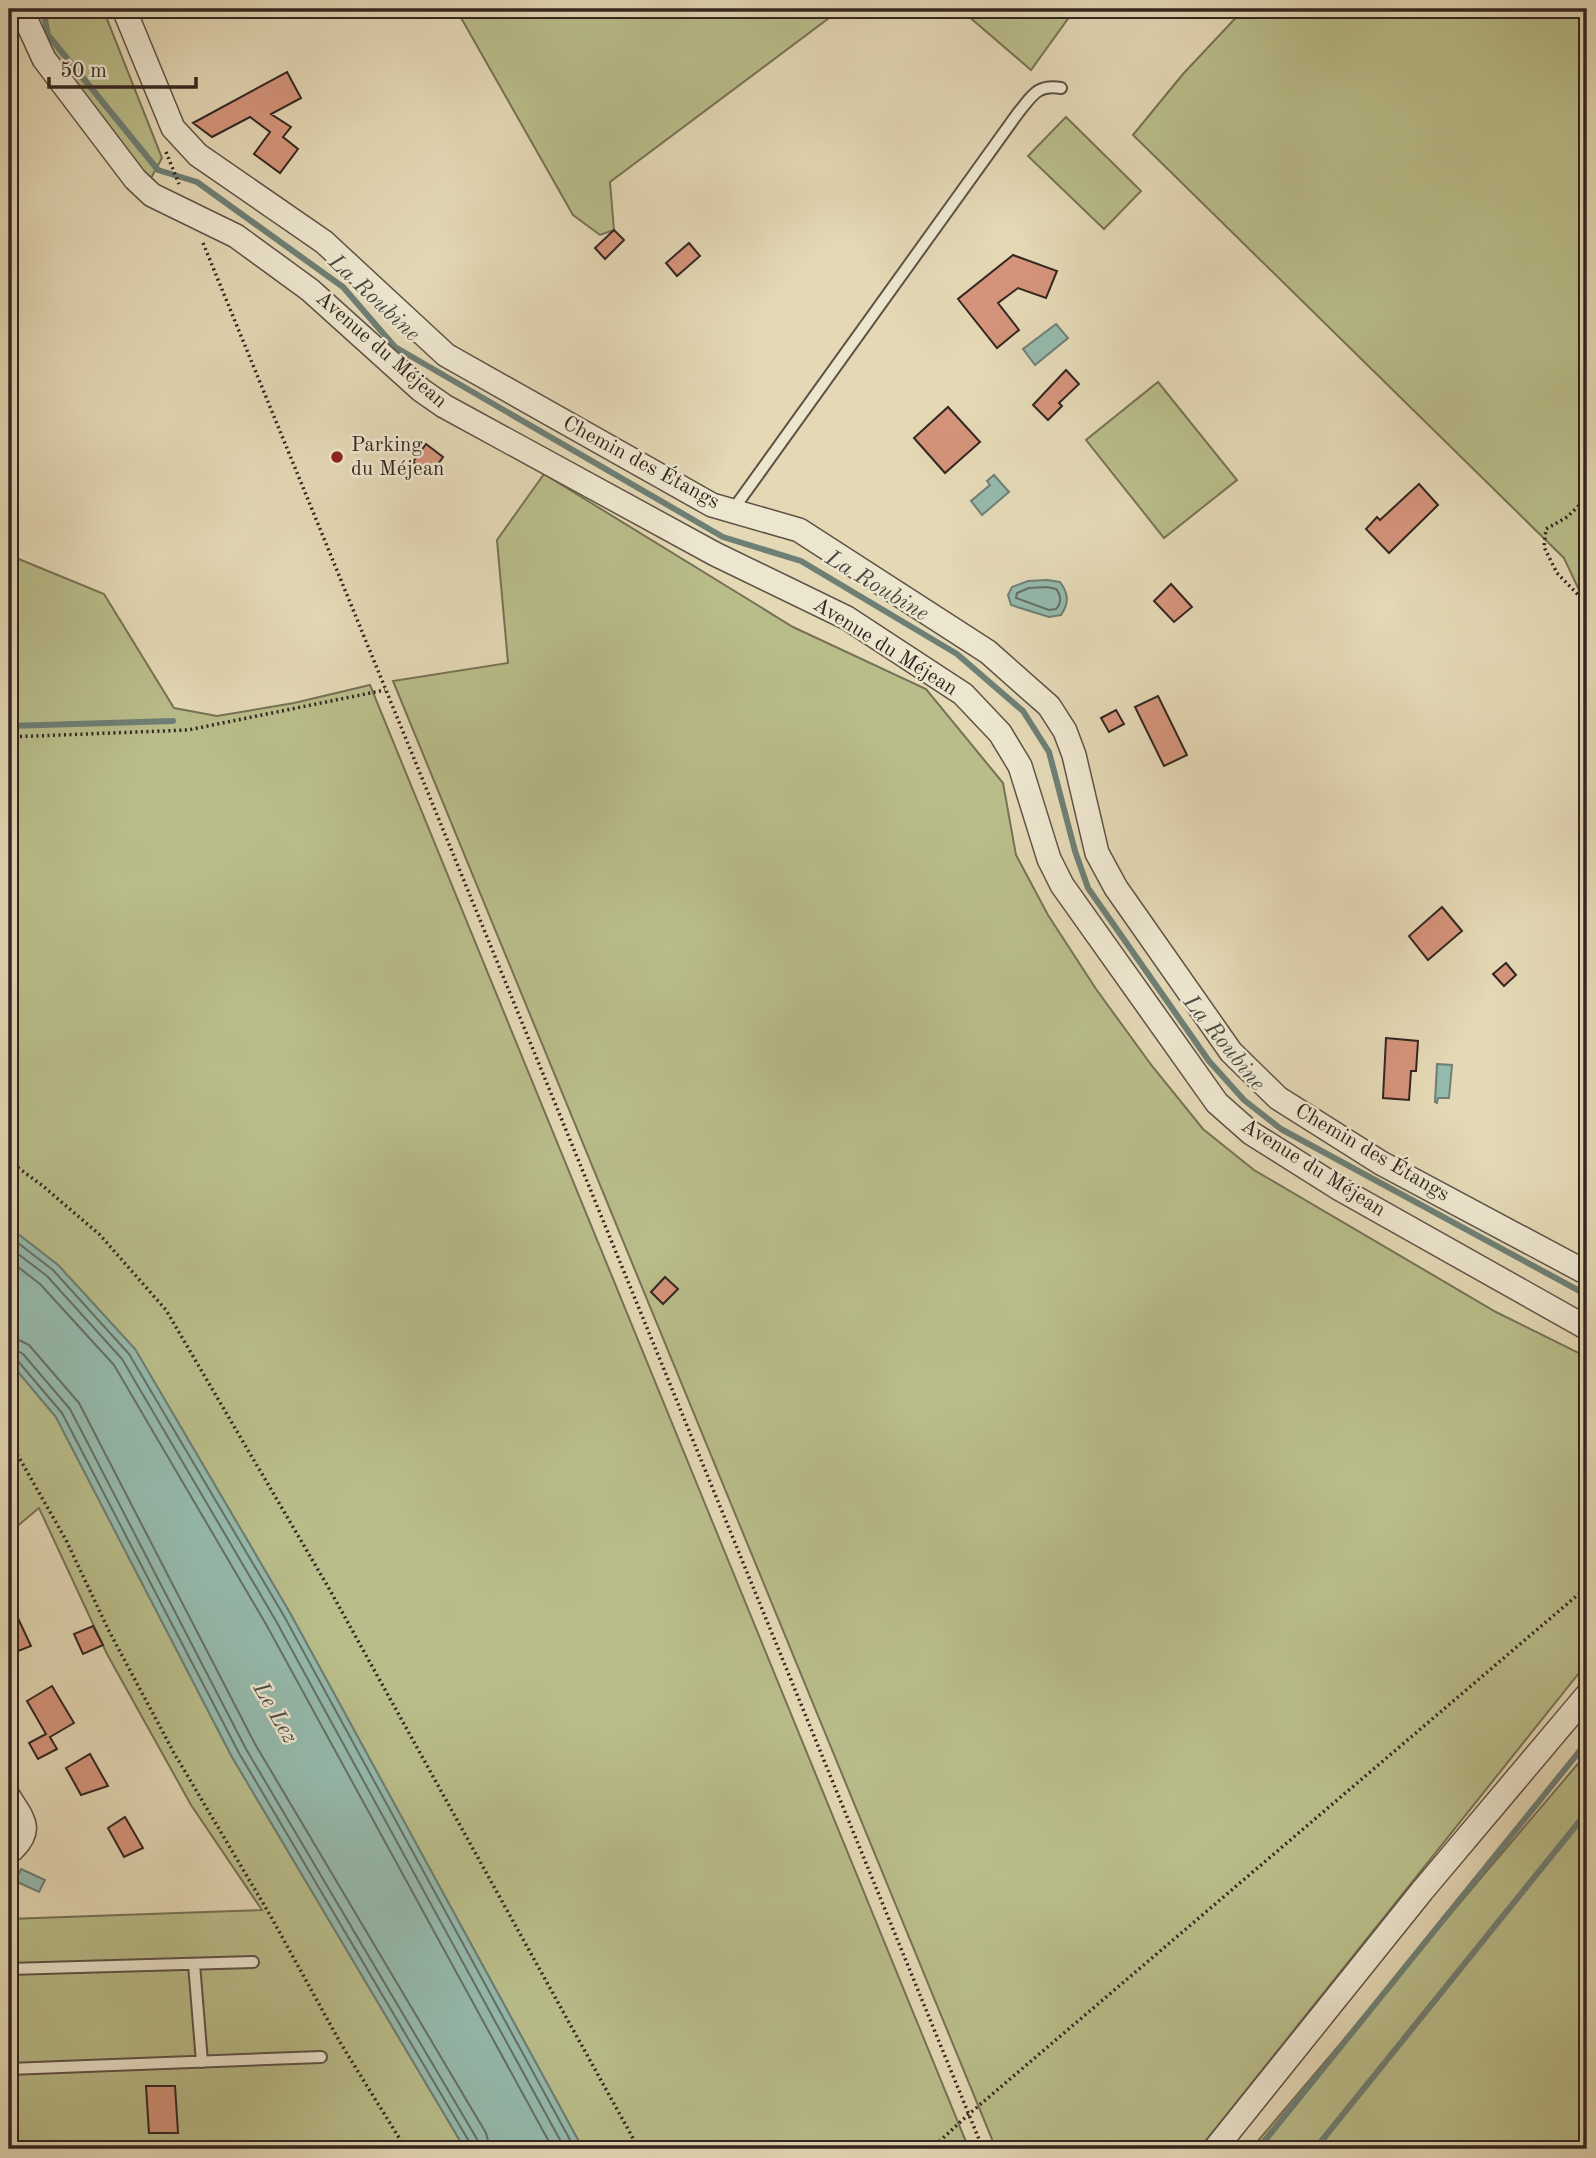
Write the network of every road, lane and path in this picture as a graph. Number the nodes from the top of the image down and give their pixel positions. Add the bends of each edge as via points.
1 (21, 9) edge
2 (124, 9) edge
3 (1061, 88) dead end
4 (191, 215) junction
5 (1587, 498) edge
6 (732, 511) junction
7 (1587, 604) edge
8 (385, 690) junction
9 (9, 737) edge
10 (9, 1161) edge
11 (1587, 1273) edge
12 (1587, 1328) edge
13 (9, 1440) edge
14 (1587, 1587) edge
15 (1587, 1695) edge
16 (9, 1797) edge
17 (9, 1849) edge
18 (253, 1962) dead end
19 (194, 1964) junction
20 (9, 1969) edge
21 (321, 2057) dead end
22 (202, 2062) junction
23 (9, 2069) edge
24 (969, 2114) junction
25 (406, 2149) edge
26 (639, 2149) edge
27 (931, 2149) edge
28 (983, 2149) edge
29 (1215, 2149) edge

1 - 4 street, Avenue du Méjean via 44,59 135,179 152,195
2 - 6 street, Chemin des Étangs via 173,128 198,155 324,242 446,355 712,505
3 - 6 lane via 1036,91 1018,113
4 - 8 path
4 - 12 street, Avenue du Méjean via 236,236 310,290 444,407 715,554 847,618 963,695 1000,733 1020,766 1049,859 1062,885 1217,1103 1251,1133 1340,1189
5 - 7 path via 1546,529 1544,547 1557,573
6 - 11 street, Chemin des Étangs via 799,530 988,652 1049,706 1074,755 1097,853 1116,888 1231,1052 1278,1098 1381,1163
8 - 9 path via 188,730
8 - 24 path
10 - 26 path via 100,1235 166,1310 331,1592
13 - 25 path via 66,1540 174,1754
14 - 24 path
15 - 29 street
16 - 17 street via 25,1824 24,1838
18 - 19 lane
19 - 20 lane
19 - 22 lane
21 - 22 lane
22 - 23 lane
24 - 27 path
24 - 28 path

